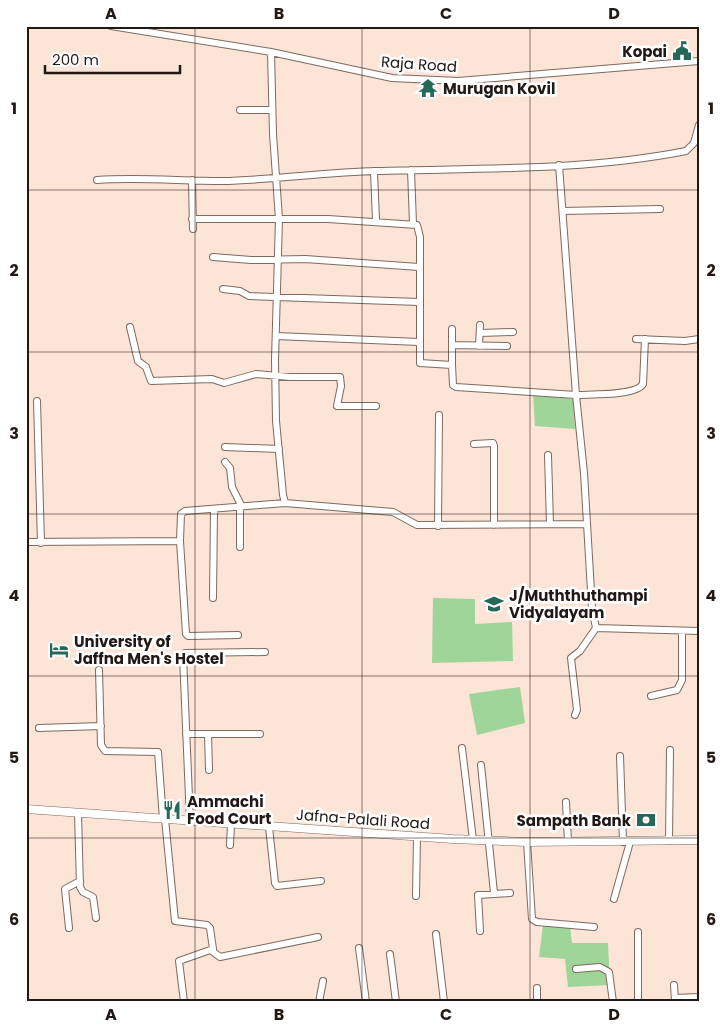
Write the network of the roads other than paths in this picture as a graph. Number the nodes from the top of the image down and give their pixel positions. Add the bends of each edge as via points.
1 (111, 26) edge
2 (271, 52) junction
3 (699, 61) edge
4 (240, 110) dead end
5 (272, 110) junction
6 (699, 125) edge
7 (560, 165) junction
8 (411, 170) junction
9 (374, 171) junction
10 (276, 178) junction
11 (97, 180) dead end
12 (192, 180) junction
13 (660, 209) dead end
14 (563, 211) junction
15 (192, 219) junction
16 (279, 219) junction
17 (376, 221) junction
18 (413, 224) junction
19 (192, 229) dead end
20 (213, 257) dead end
21 (279, 259) junction
22 (419, 267) junction
23 (224, 289) dead end
24 (278, 298) junction
25 (419, 302) junction
26 (480, 325) dead end
27 (130, 328) dead end
28 (452, 329) dead end
29 (480, 332) junction
30 (513, 332) dead end
31 (276, 336) junction
32 (636, 339) dead end
33 (699, 339) edge
34 (645, 340) junction
35 (419, 342) junction
36 (452, 345) junction
37 (479, 346) junction
38 (507, 346) dead end
39 (452, 365) junction
40 (275, 376) junction
41 (576, 395) junction
42 (37, 401) dead end
43 (376, 406) dead end
44 (439, 415) dead end
45 (474, 444) dead end
46 (225, 447) dead end
47 (278, 449) junction
48 (548, 455) dead end
49 (225, 462) dead end
50 (286, 503) junction
51 (241, 507) junction
52 (214, 510) junction
53 (550, 524) junction
54 (587, 524) junction
55 (494, 525) junction
56 (438, 526) junction
57 (180, 541) junction
58 (26, 542) edge
59 (41, 543) junction
60 (240, 547) dead end
61 (213, 598) dead end
62 (596, 628) junction
63 (682, 630) junction
64 (699, 631) edge
65 (238, 635) dead end
66 (265, 652) dead end
67 (99, 670) dead end
68 (651, 696) dead end
69 (575, 715) dead end
70 (101, 726) junction
71 (39, 728) dead end
72 (186, 734) junction
73 (208, 734) junction
74 (260, 734) dead end
75 (462, 748) dead end
76 (670, 750) dead end
77 (620, 756) dead end
78 (481, 765) dead end
79 (209, 770) dead end
80 (566, 802) dead end
81 (189, 804) junction
82 (209, 805) dead end
83 (26, 810) edge
84 (78, 813) junction
85 (164, 819) junction
86 (190, 821) junction
87 (231, 824) junction
88 (269, 827) junction
89 (417, 836) junction
90 (473, 840) junction
91 (490, 840) junction
92 (699, 840) edge
93 (668, 841) junction
94 (526, 842) junction
95 (568, 842) junction
96 (626, 842) junction
97 (230, 845) dead end
98 (321, 881) dead end
99 (80, 882) junction
100 (510, 892) dead end
101 (494, 893) junction
102 (416, 896) dead end
103 (614, 899) dead end
104 (96, 918) dead end
105 (594, 927) dead end
106 (69, 928) dead end
107 (480, 931) dead end
108 (638, 932) dead end
109 (436, 934) dead end
110 (318, 937) dead end
111 (359, 948) dead end
112 (212, 952) junction
113 (390, 954) dead end
114 (576, 969) dead end
115 (323, 981) dead end
116 (674, 986) dead end
117 (537, 988) dead end
118 (699, 997) edge
119 (675, 1000) edge
120 (184, 1002) edge
121 (319, 1002) edge
122 (366, 1002) edge
123 (396, 1002) edge
124 (444, 1002) edge
125 (537, 1002) edge
126 (613, 1002) edge
127 (638, 1002) edge

1 - 2 street, Raja Road
2 - 3 street, Raja Road via 392,78 458,81
2 - 5 street
4 - 5 street
5 - 10 street
6 - 7 street via 694,144 686,151
7 - 8 street
7 - 14 street
8 - 9 street
8 - 18 street
9 - 10 street
9 - 17 street
10 - 12 street
10 - 16 street
11 - 12 street via 135,177
12 - 15 street
13 - 14 street
14 - 41 street
15 - 16 street
15 - 19 street
16 - 17 street
16 - 21 street
17 - 18 street
18 - 22 street via 420,230
20 - 21 street
21 - 22 street
21 - 24 street
22 - 25 street
23 - 24 street via 249,296
24 - 25 street
24 - 31 street
25 - 35 street
26 - 29 street
27 - 40 street via 138,361 146,367 151,380 212,379 224,383 252,375
28 - 36 street
29 - 30 street
29 - 37 street
31 - 35 street
31 - 40 street
32 - 34 street
33 - 34 street
34 - 41 street via 643,384 640,388 628,392
35 - 39 street via 420,363
36 - 37 street
36 - 39 street
37 - 38 street
39 - 41 street via 453,385 456,387
40 - 43 street via 340,377 336,406
40 - 47 street
41 - 54 street
42 - 59 street
44 - 56 street
45 - 55 street via 493,443 494,446
46 - 47 street
47 - 50 street
48 - 53 street
49 - 51 street via 230,468 232,487
50 - 51 street
50 - 56 street via 393,512 417,526
51 - 52 street
51 - 60 street
52 - 57 street via 183,512
52 - 61 street
53 - 54 street
53 - 55 street
54 - 62 street via 591,600
55 - 56 street
57 - 59 street
57 - 65 street via 186,634
58 - 59 street
62 - 63 street
62 - 69 street via 571,658
63 - 64 street
63 - 68 street via 682,680 677,690
66 - 72 street via 185,653
67 - 70 street
70 - 71 street
70 - 85 street via 101,744 105,751 158,752
72 - 73 street
72 - 81 street
73 - 74 street
73 - 79 street
75 - 90 street
76 - 93 street
77 - 96 street
78 - 91 street
80 - 95 street
81 - 82 street
81 - 86 street
83 - 84 main road, Jafna-Palali Road
84 - 85 main road, Jafna-Palali Road
84 - 99 street
85 - 86 main road, Jafna-Palali Road
85 - 112 street via 175,921 179,924 207,924
86 - 87 main road, Jafna-Palali Road
87 - 88 main road, Jafna-Palali Road
87 - 97 street
88 - 89 main road, Jafna-Palali Road
88 - 98 street via 273,881 277,886
89 - 90 main road, Jafna-Palali Road
89 - 102 street
90 - 91 main road, Jafna-Palali Road
91 - 94 main road, Jafna-Palali Road
91 - 101 street
92 - 93 main road, Jafna-Palali Road
93 - 96 main road, Jafna-Palali Road
94 - 95 main road, Jafna-Palali Road
94 - 105 street via 532,919
95 - 96 main road, Jafna-Palali Road
96 - 103 street
99 - 104 street via 82,890 93,896
99 - 106 street via 65,889
100 - 101 street
101 - 107 street via 478,897
108 - 127 street
109 - 124 street
110 - 112 street via 220,957
111 - 122 street
112 - 120 street via 179,962
113 - 123 street
114 - 126 street via 600,967 609,972
115 - 121 street
116 - 119 street
117 - 125 street
118 - 119 street

